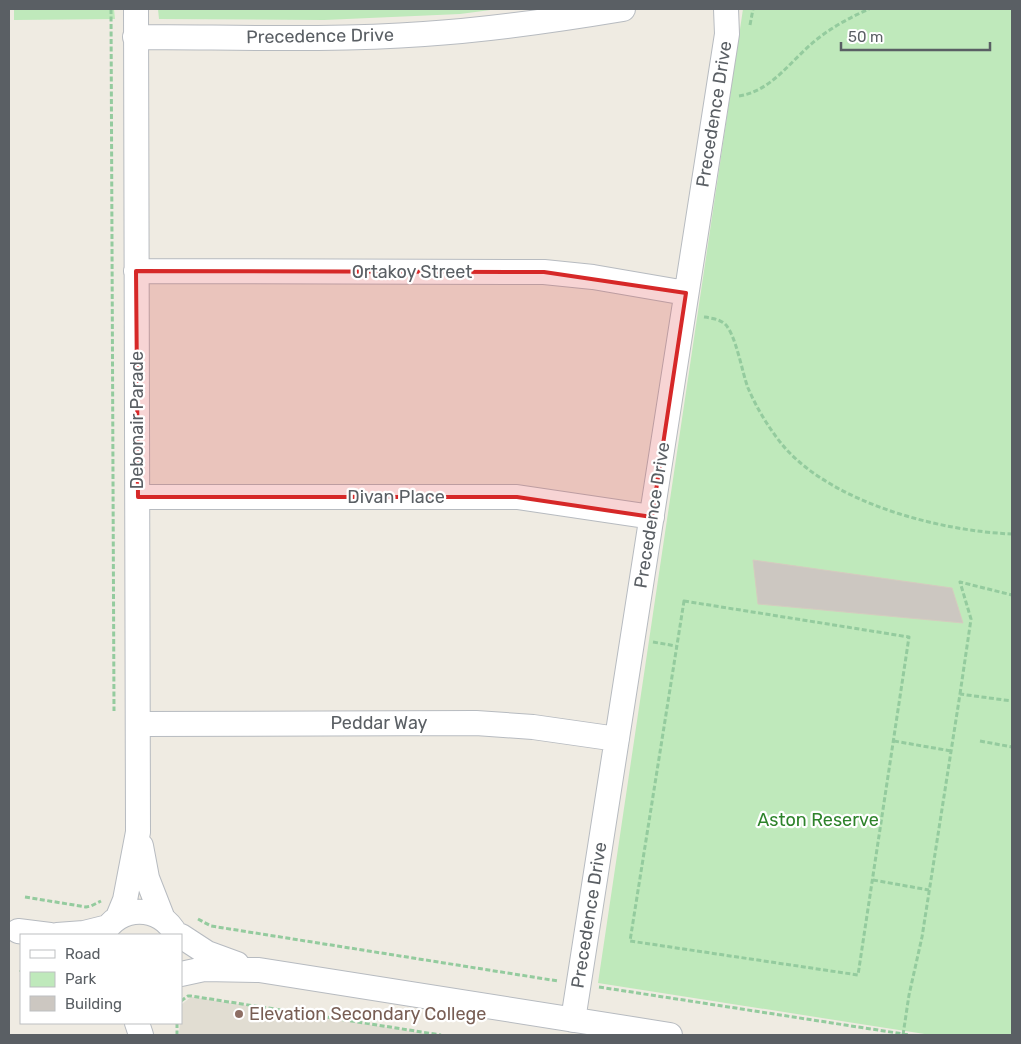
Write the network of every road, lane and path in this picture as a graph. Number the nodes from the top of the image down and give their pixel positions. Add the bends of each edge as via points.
1 (111, 9) edge
2 (136, 9) edge
3 (623, 9) edge
4 (726, 9) edge
5 (869, 9) edge
6 (135, 37) junction
7 (739, 96) dead end
8 (136, 271) junction
9 (685, 303) junction
10 (138, 497) junction
11 (652, 517) junction
12 (1012, 534) edge
13 (1012, 595) edge
14 (960, 694) junction
15 (1012, 701) edge
16 (114, 713) dead end
17 (139, 724) junction
18 (617, 739) junction
19 (980, 741) dead end
20 (894, 742) junction
21 (1012, 747) edge
22 (951, 751) junction
23 (138, 832) junction
24 (873, 880) junction
25 (127, 889) junction
26 (929, 890) junction
27 (25, 897) dead end
28 (110, 926) edge
29 (178, 929) edge
30 (24, 934) edge
31 (42, 934) edge
32 (70, 934) edge
33 (259, 970) junction
34 (182, 974) edge
35 (578, 984) junction
36 (182, 1001) edge
37 (573, 1020) junction
38 (441, 1035) edge
39 (670, 1035) edge
40 (903, 1035) edge
41 (910, 1035) edge

1 - 16 path
2 - 6 street, Debonair Parade
3 - 6 street, Precedence Drive via 508,26 422,34
4 - 9 street, Precedence Drive via 727,34
5 - 7 path via 817,39 769,84
6 - 8 street, Debonair Parade
8 - 9 street, Ortakoy Street via 544,272 593,277
8 - 10 street, Debonair Parade
9 - 11 street, Precedence Drive
9 - 12 path via 725,324 732,334 749,388 771,429 806,469 826,482 877,505 963,530
10 - 11 street, Divan Place via 517,497
10 - 17 street, Debonair Parade
11 - 18 street, Precedence Drive
13 - 14 path via 960,582 971,619
14 - 15 path
14 - 22 path
17 - 18 street, Peddar Way via 476,723
17 - 23 street, Debonair Parade
18 - 35 street, Precedence Drive
19 - 21 path
20 - 22 path
20 - 24 path
20 - 24 path via 909,637 684,601 630,941 858,975
22 - 26 path
23 - 25 street, Debonair Parade
23 - 29 street, Debonair Parade via 147,878
24 - 26 path
25 - 27 path via 110,888 100,902 92,906
25 - 28 street, Debonair Parade via 125,900
26 - 40 path
28 - 29 street via 125,914 141,911 156,915
28 - 32 street
29 - 33 street via 207,953
29 - 35 path via 211,926
30 - 31 street via 18,931
33 - 34 street via 204,969
33 - 37 street
35 - 37 street, Precedence Drive
35 - 40 path
36 - 38 path via 192,996
37 - 39 street
40 - 41 path

